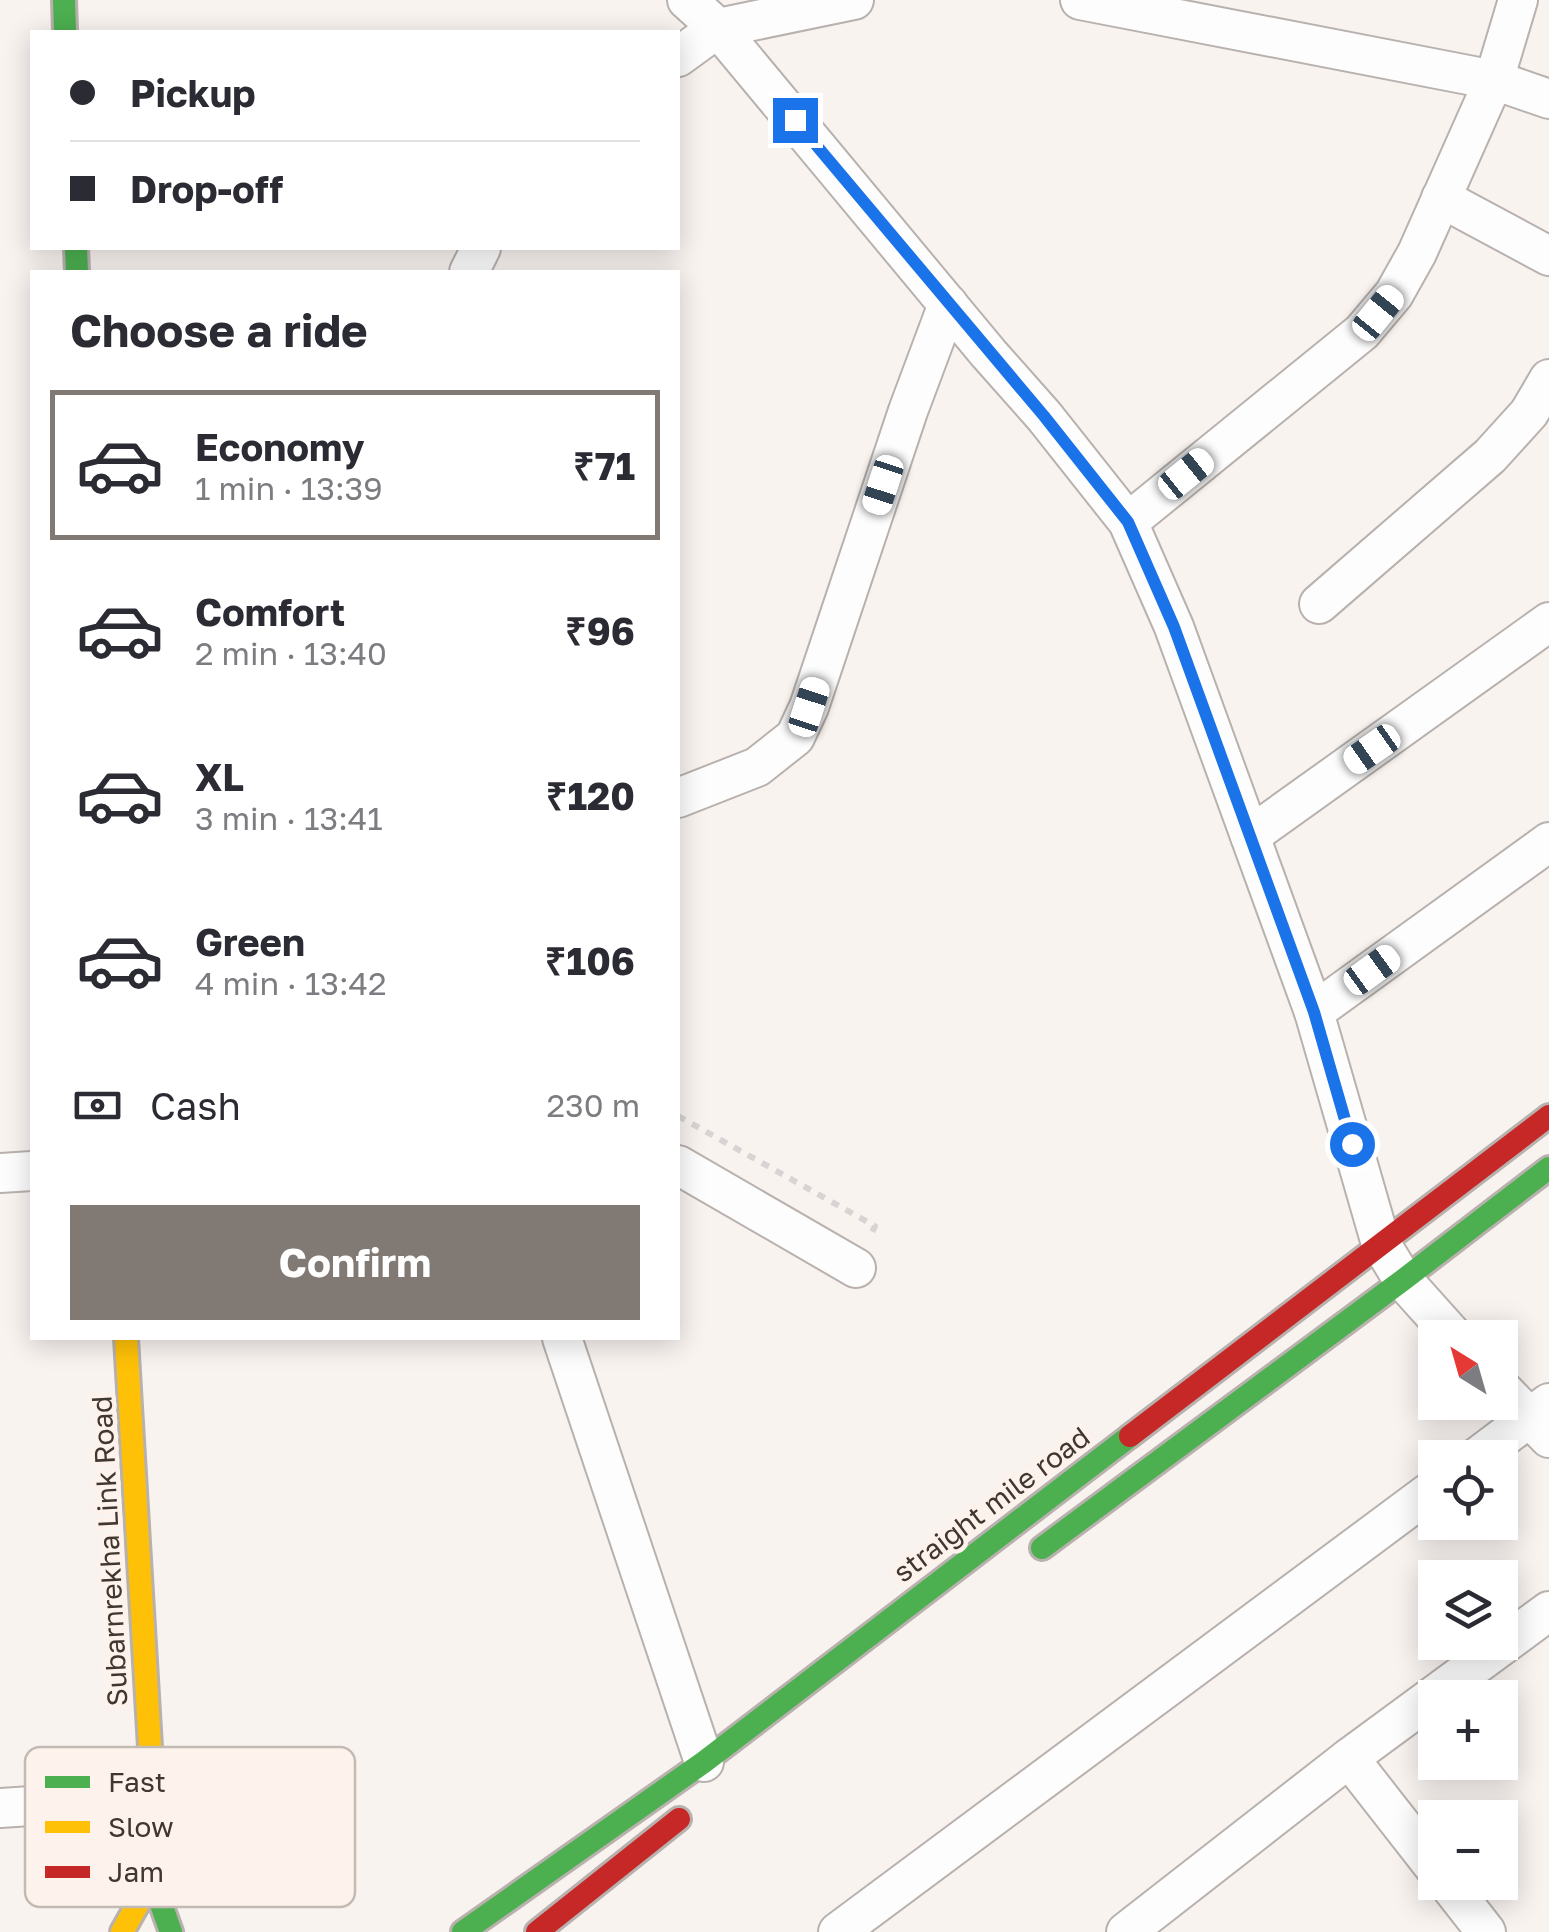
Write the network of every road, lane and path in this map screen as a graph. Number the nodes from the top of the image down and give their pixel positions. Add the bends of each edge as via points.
1 (64, 0) edge
2 (687, 0) edge
3 (854, 0) edge
4 (1080, 0) edge
5 (1518, 0) edge
6 (718, 28) junction
7 (66, 30) edge
8 (680, 56) edge
9 (1494, 80) junction
10 (1549, 99) edge
11 (1441, 198) junction
12 (1549, 256) edge
13 (948, 304) junction
14 (1549, 379) edge
15 (1128, 522) junction
16 (1320, 604) dead end
17 (1549, 622) edge
18 (680, 797) edge
19 (1250, 836) junction
20 (1549, 842) edge
21 (1314, 1012) junction
22 (1549, 1116) edge
23 (680, 1117) edge
24 (680, 1166) edge
25 (1549, 1168) edge
26 (30, 1170) edge
27 (0, 1173) edge
28 (1381, 1244) junction
29 (856, 1268) joint
30 (1403, 1280) junction
31 (1439, 1320) edge
32 (126, 1340) edge
33 (563, 1340) edge
34 (1518, 1402) edge
35 (1542, 1420) edge
36 (1507, 1440) edge
37 (1418, 1501) edge
38 (1023, 1562) dead end
39 (1549, 1611) edge
40 (150, 1747) edge
41 (1349, 1758) junction
42 (704, 1762) junction
43 (25, 1806) edge
44 (0, 1808) edge
45 (691, 1810) dead end
46 (1418, 1846) edge
47 (1461, 1900) edge
48 (134, 1907) edge
49 (162, 1907) edge
50 (122, 1932) edge
51 (171, 1932) edge
52 (464, 1932) edge
53 (538, 1932) edge
54 (838, 1932) edge
55 (1126, 1932) edge
56 (1486, 1932) edge

1 - 7 street
2 - 6 street
3 - 6 street
4 - 9 street
5 - 9 street
6 - 8 street
6 - 13 street
9 - 10 street
9 - 11 street
11 - 12 street
11 - 15 street via 1394,294 1362,332
13 - 15 street
13 - 18 street via 795,736 757,767
14 - 16 street via 1490,456
15 - 19 street
17 - 19 street
19 - 21 street
20 - 21 street
21 - 28 street
22 - 28 street, straight mile road
23 - 29 path via 875,1226
24 - 29 street
25 - 30 street
26 - 27 street
28 - 30 street
28 - 42 street, straight mile road
30 - 31 street
30 - 38 street
32 - 40 street, Subarnrekha Link Road
33 - 42 street
34 - 35 street
35 - 36 street
37 - 54 street
39 - 41 street
41 - 46 street
41 - 55 street
42 - 52 street, straight mile road
43 - 44 street
45 - 53 street
47 - 56 street
48 - 50 street
49 - 51 street

